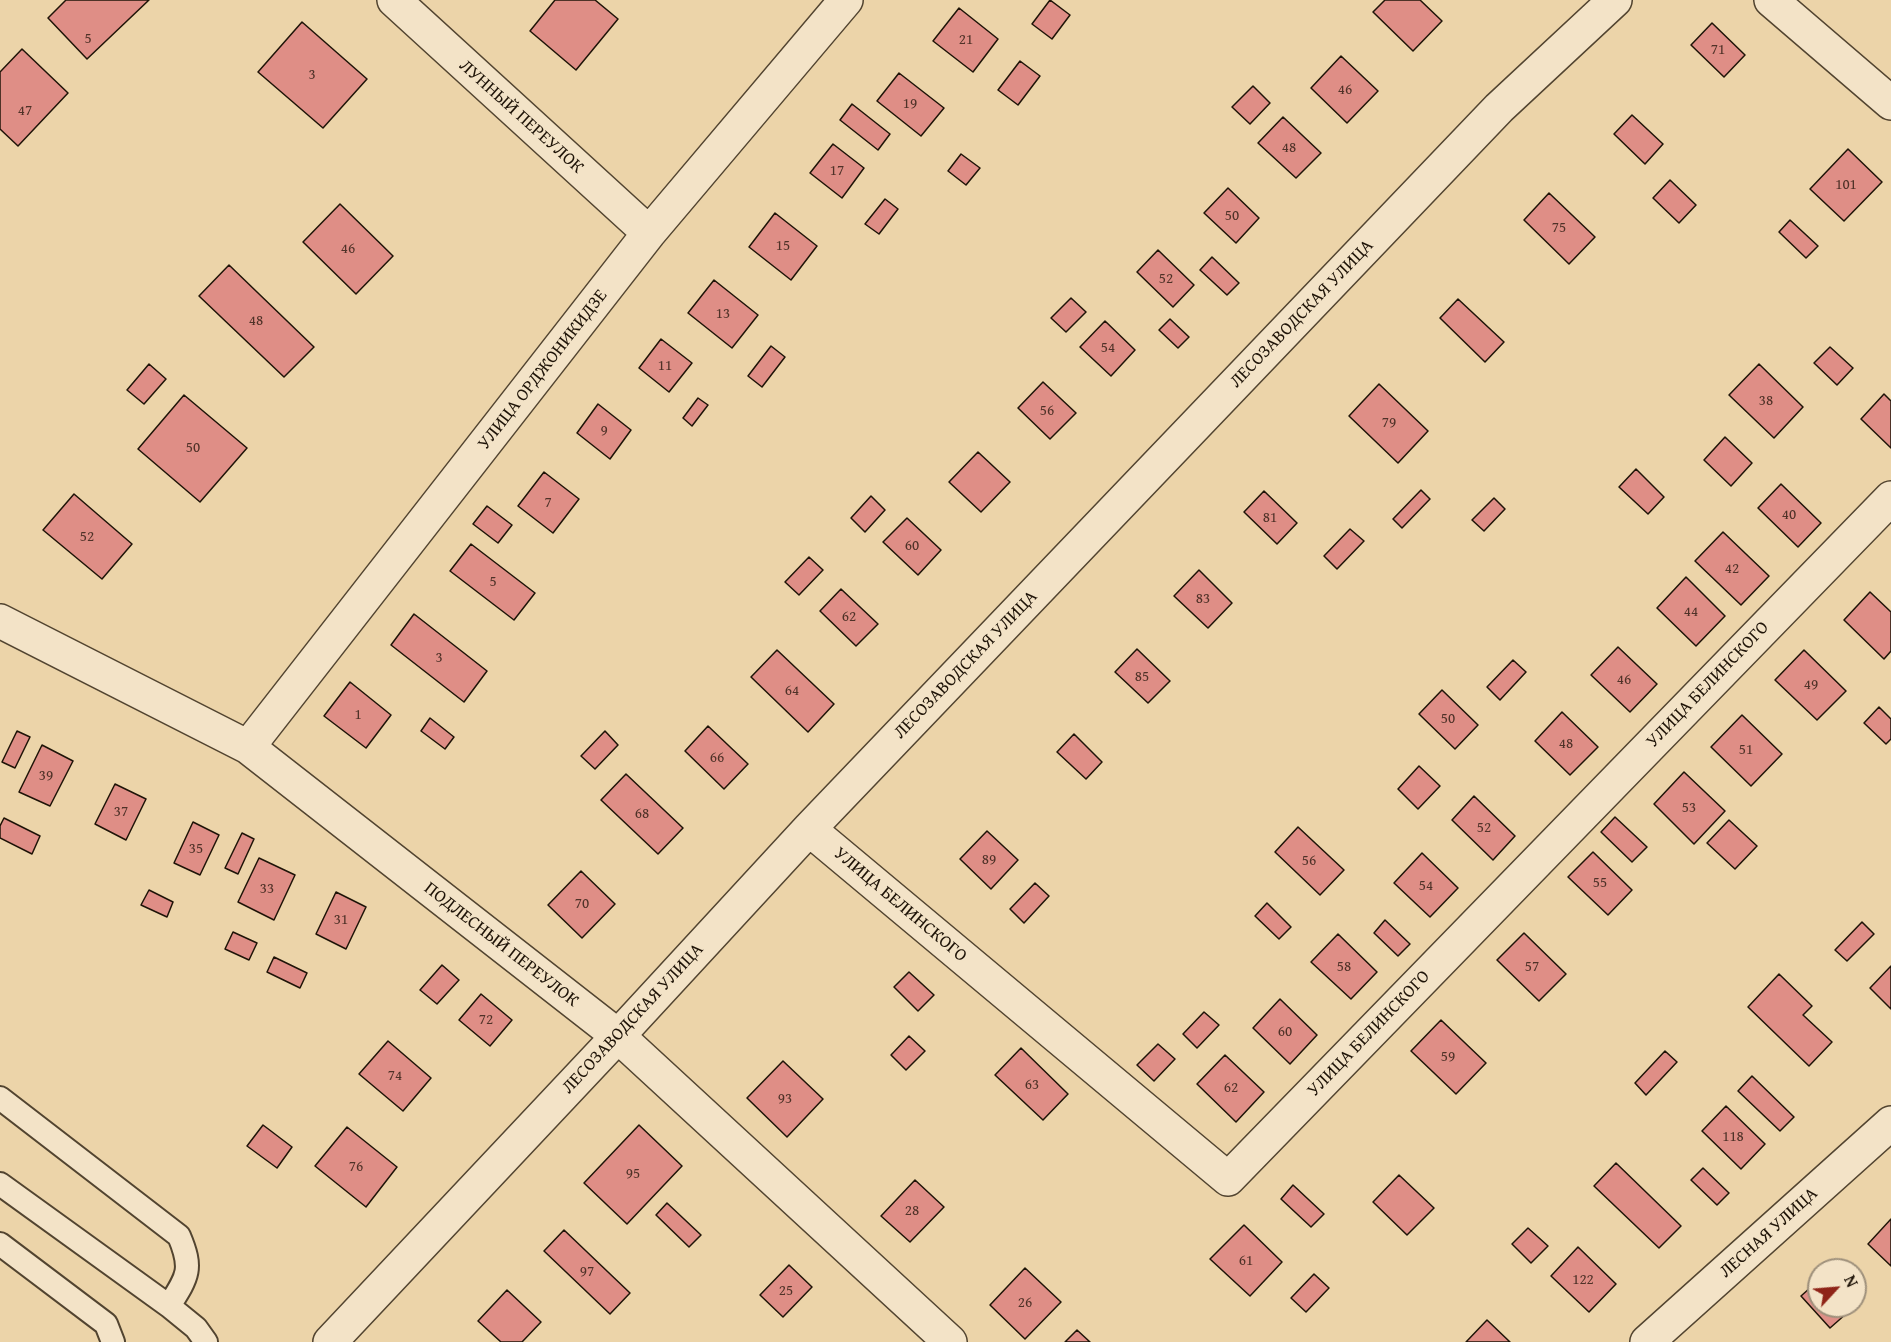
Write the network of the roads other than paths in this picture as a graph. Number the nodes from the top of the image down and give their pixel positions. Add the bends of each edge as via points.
1 (394, 0) edge
2 (846, 0) edge
3 (1615, 0) edge
4 (1771, 0) edge
5 (1891, 103) edge
6 (649, 233) junction
7 (1891, 498) edge
8 (0, 621) edge
9 (248, 747) junction
10 (809, 829) junction
11 (618, 1036) junction
12 (0, 1098) edge
13 (1891, 1123) edge
14 (0, 1184) edge
15 (0, 1244) edge
16 (169, 1306) junction
17 (113, 1342) edge
18 (206, 1342) edge
19 (330, 1342) edge
20 (950, 1342) edge
21 (1647, 1342) edge

1 - 6 street, ЛУННЫЙ ПЕРЕУЛОК
2 - 6 street, УЛИЦА ОРДЖОНИКИДЗЕ
3 - 10 street, ЛЕСОЗАВОДСКАЯ УЛИЦА via 1499,108
4 - 5 street
6 - 9 street, УЛИЦА ОРДЖОНИКИДЗЕ
7 - 10 street, УЛИЦА БЕЛИНСКОГО via 1228,1179
8 - 9 street, ПОДЛЕСНЫЙ ПЕРЕУЛОК
9 - 11 street, ПОДЛЕСНЫЙ ПЕРЕУЛОК
10 - 11 street, ЛЕСОЗАВОДСКАЯ УЛИЦА
11 - 19 street, ЛЕСОЗАВОДСКАЯ УЛИЦА
11 - 20 street, ПОДЛЕСНЫЙ ПЕРЕУЛОК
12 - 16 lane via 179,1236 187,1256 186,1279
13 - 21 street, ЛЕСНАЯ УЛИЦА
14 - 16 lane
15 - 17 lane via 106,1324
16 - 18 lane via 196,1328

